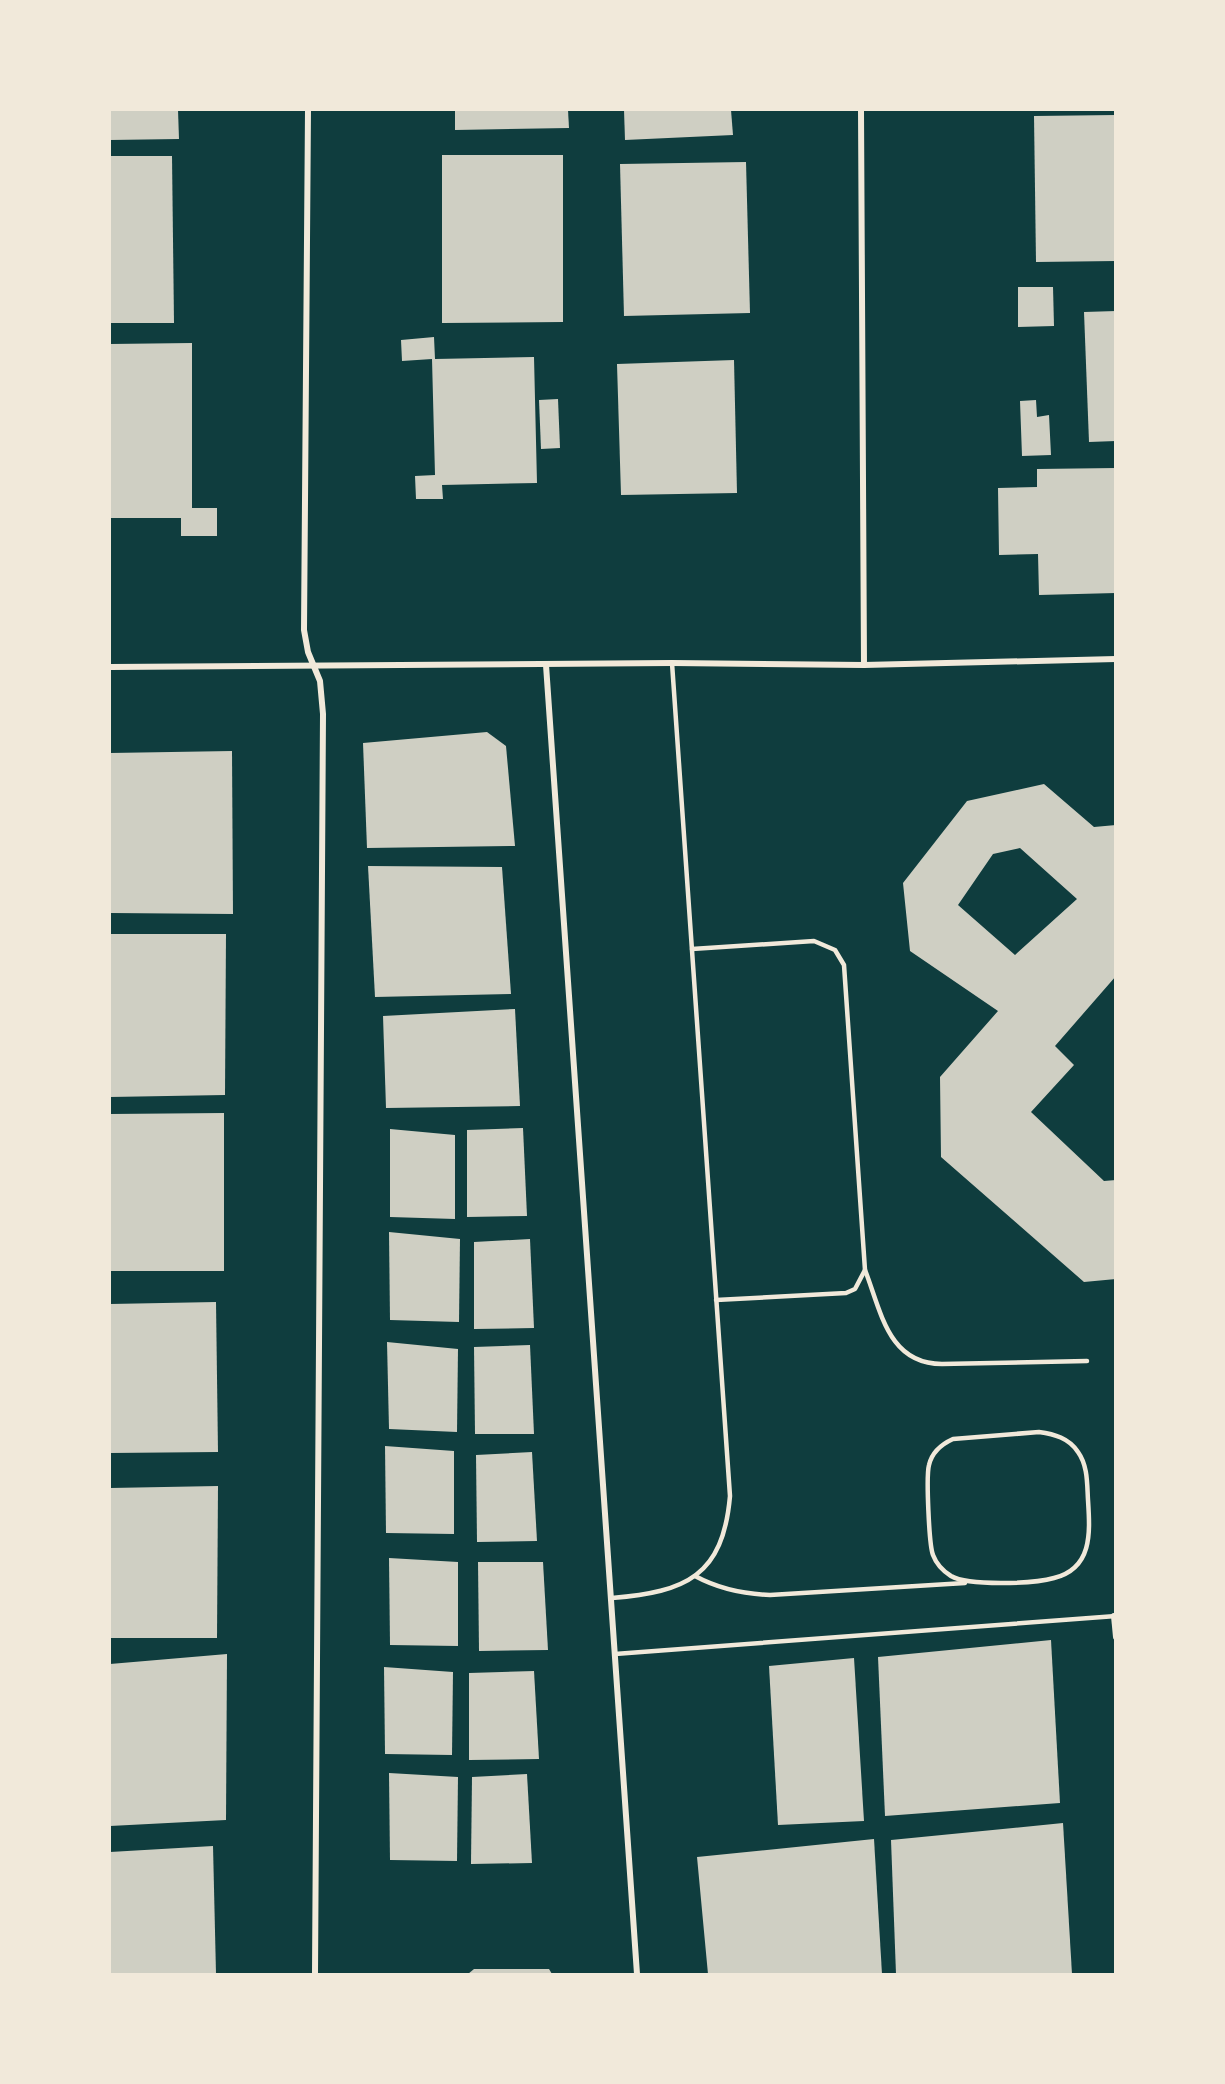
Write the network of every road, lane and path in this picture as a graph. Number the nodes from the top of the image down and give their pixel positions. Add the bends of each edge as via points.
1 (308, 110) edge
2 (861, 110) edge
3 (1116, 659) edge
4 (672, 663) junction
5 (546, 665) junction
6 (864, 665) junction
7 (110, 667) edge
8 (314, 667) junction
9 (692, 949) junction
10 (865, 1270) junction
11 (716, 1300) junction
12 (1087, 1361) dead end
13 (695, 1575) junction
14 (976, 1582) junction
15 (612, 1598) junction
16 (1115, 1616) edge
17 (1116, 1637) edge
18 (615, 1654) junction
19 (315, 1974) edge
20 (637, 1974) edge

1 - 8 street via 304,630
2 - 6 street
3 - 6 street
4 - 5 street
4 - 6 street
4 - 9 lane
5 - 8 street
5 - 15 street
7 - 8 street
8 - 19 street via 320,681 323,714
9 - 10 lane via 803,940 835,950 844,965
9 - 11 lane
10 - 11 lane via 855,1289 846,1293
10 - 12 lane via 892,1338 910,1358 942,1364
11 - 13 lane via 730,1496 727,1526 715,1553
13 - 14 lane via 724,1588 770,1595
13 - 15 lane via 674,1588
14 - 14 lane via 1054,1578 1076,1567 1084,1556 1091,1532 1087,1475 1078,1451 1068,1441 1039,1432 964,1436 943,1444 934,1454 929,1466 933,1555 950,1575
15 - 18 street
16 - 17 street
16 - 18 lane
18 - 20 street

